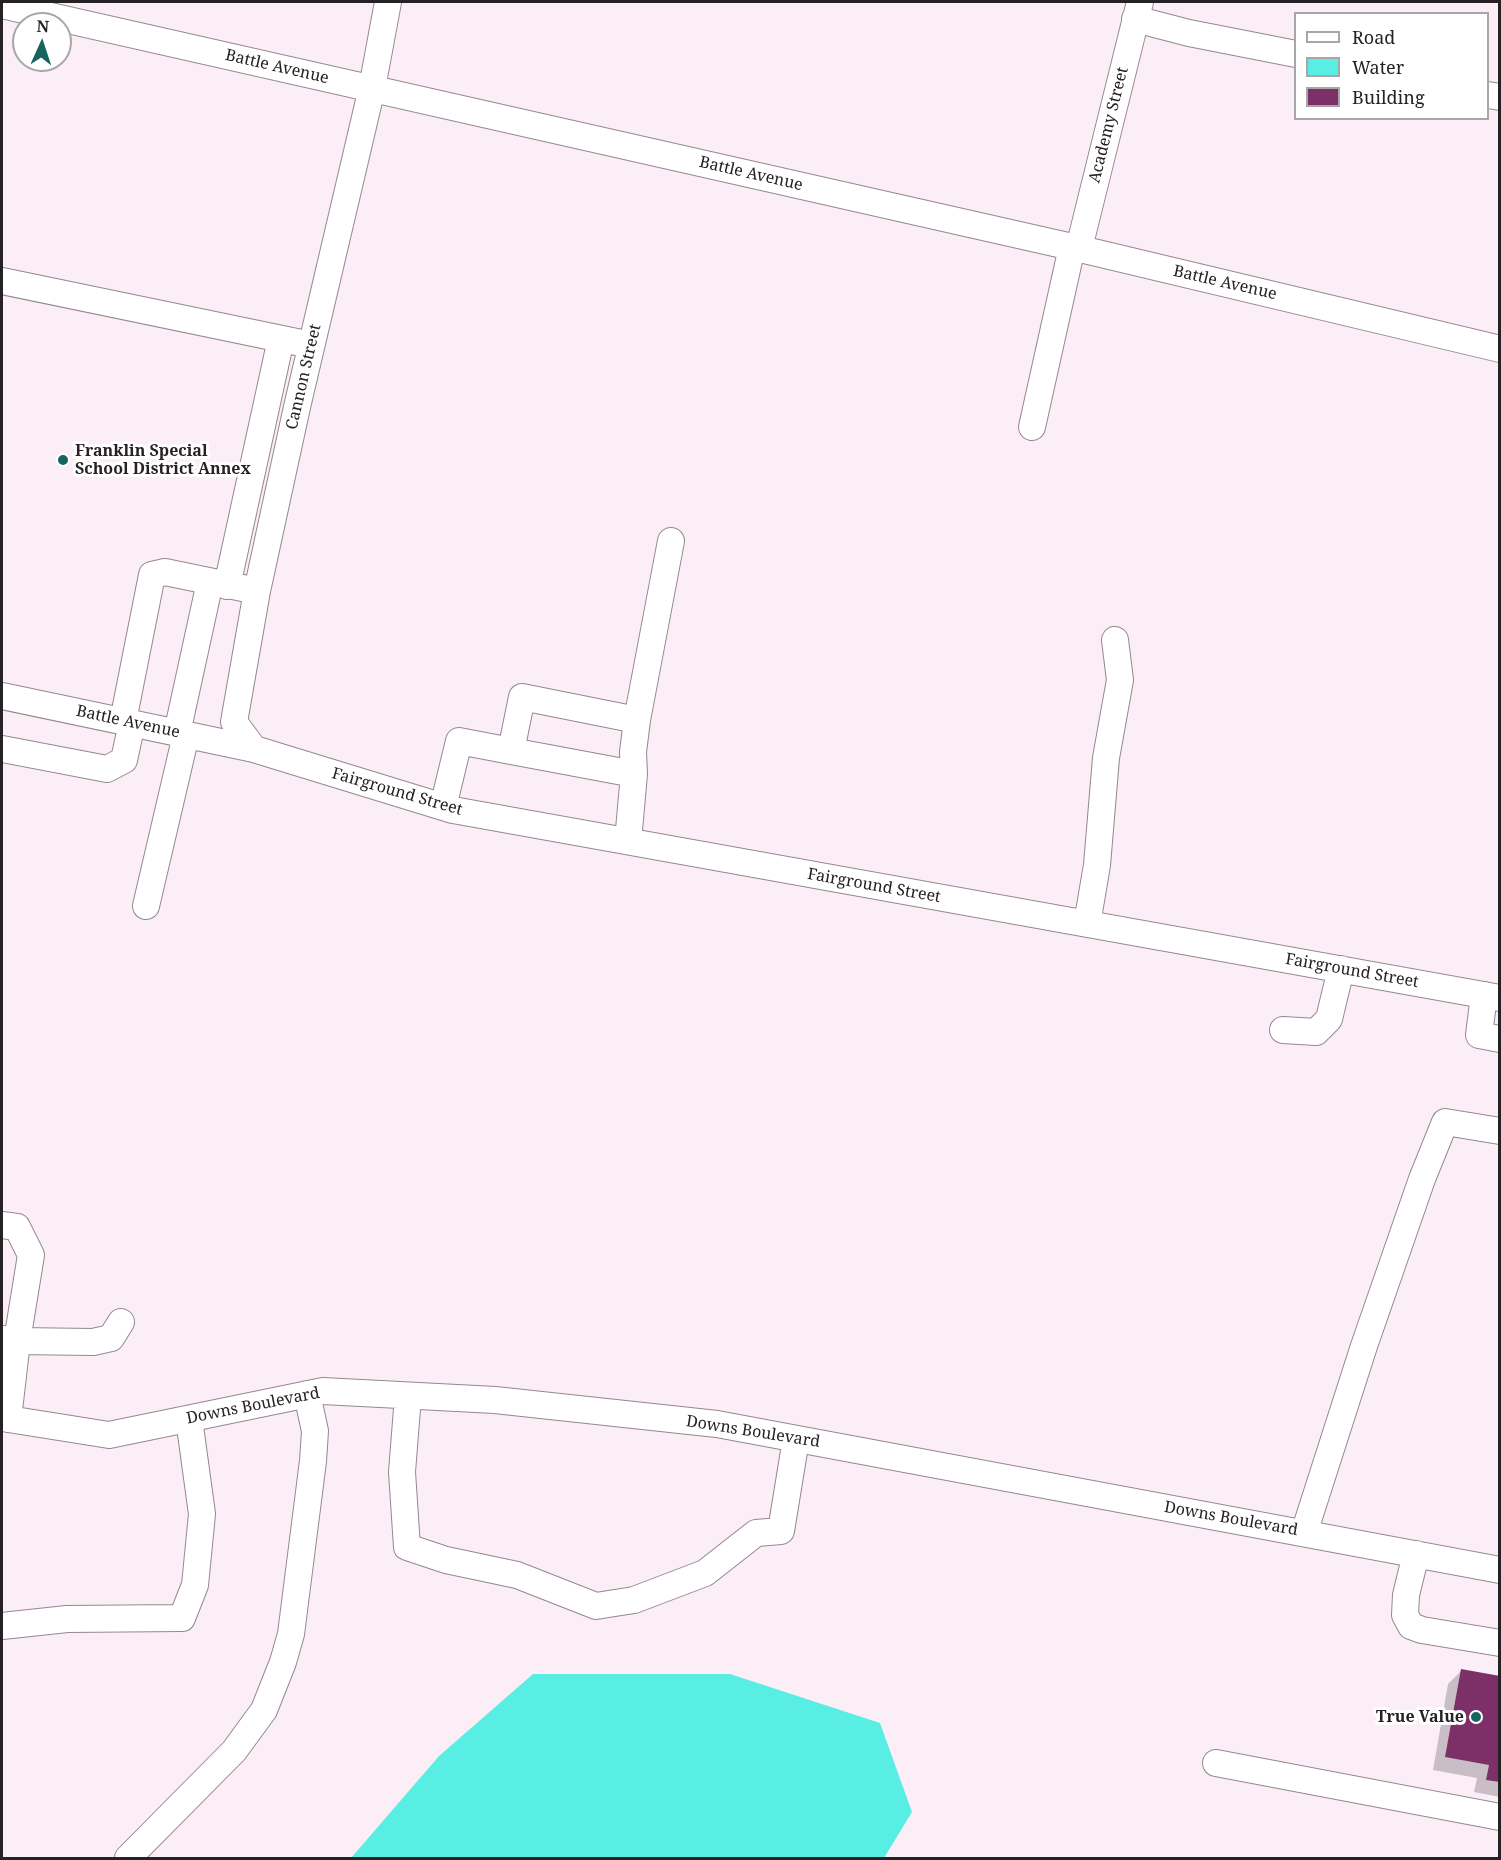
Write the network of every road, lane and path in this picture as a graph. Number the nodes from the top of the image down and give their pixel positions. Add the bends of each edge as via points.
1 (388, 2) edge
2 (2, 5) edge
3 (1138, 10) edge
4 (1294, 54) edge
5 (372, 88) junction
6 (1075, 248) junction
7 (2, 281) edge
8 (281, 339) junction
9 (311, 345) junction
10 (1500, 349) edge
11 (1032, 427) dead end
12 (671, 541) dead end
13 (219, 584) junction
14 (257, 591) junction
15 (1115, 640) dead end
16 (2, 696) edge
17 (637, 720) junction
18 (128, 722) junction
19 (182, 734) junction
20 (2, 749) edge
21 (254, 749) junction
22 (511, 752) junction
23 (634, 774) junction
24 (443, 807) junction
25 (628, 842) junction
26 (146, 906) dead end
27 (1087, 924) junction
28 (1341, 969) junction
29 (1492, 996) edge
30 (1283, 1030) dead end
31 (1500, 1039) edge
32 (1500, 1131) edge
33 (2, 1225) edge
34 (121, 1322) dead end
35 (9, 1340) edge
36 (308, 1395) junction
37 (408, 1396) junction
38 (5, 1419) edge
39 (189, 1419) junction
40 (796, 1439) junction
41 (1304, 1533) junction
42 (1416, 1554) junction
43 (1500, 1570) edge
44 (2, 1626) edge
45 (1500, 1643) edge
46 (1216, 1763) dead end
47 (1500, 1817) edge
48 (128, 1858) edge

1 - 5 street, Cannon Street
2 - 5 street, Battle Avenue
3 - 4 street via 1189,33
3 - 6 street, Academy Street
5 - 6 street, Battle Avenue
5 - 9 street, Cannon Street
6 - 10 street, Battle Avenue
6 - 11 street, Academy Street
7 - 8 street
8 - 9 street
8 - 13 street
9 - 14 street, Cannon Street
12 - 17 street
13 - 14 street
13 - 18 street via 165,572 152,575
13 - 19 street
14 - 21 street, Cannon Street via 234,722
15 - 27 street via 1120,680 1106,758 1097,865
16 - 18 street, Battle Avenue
17 - 22 street via 522,697
17 - 23 street
18 - 19 street, Battle Avenue
18 - 20 street via 124,760 107,769
19 - 21 street, Battle Avenue
19 - 26 street
21 - 24 street, Fairground Street
22 - 23 street
22 - 24 street via 459,741
23 - 25 street
24 - 25 street, Fairground Street
25 - 27 street, Fairground Street
27 - 28 street, Fairground Street
28 - 29 street, Fairground Street
28 - 30 street via 1329,1019 1323,1026 1316,1032
29 - 31 street via 1479,1035
32 - 41 street via 1445,1122 1364,1346
33 - 35 street via 17,1227 31,1255
34 - 35 street via 111,1338 93,1342
35 - 38 street
36 - 37 street, Downs Boulevard via 323,1391
36 - 39 street, Downs Boulevard
36 - 48 street via 315,1431 313,1461 291,1634 283,1662 264,1710 234,1751
37 - 40 street, Downs Boulevard via 495,1400 717,1424
37 - 40 street via 402,1472 407,1547 517,1575 596,1605 634,1600 705,1573 756,1533 781,1531
38 - 39 street, Downs Boulevard via 109,1435
39 - 44 street via 202,1514 195,1585 182,1618 67,1619
40 - 41 street, Downs Boulevard
41 - 42 street, Downs Boulevard
42 - 43 street, Downs Boulevard
42 - 45 street via 1406,1595 1406,1615 1411,1626
46 - 47 street

